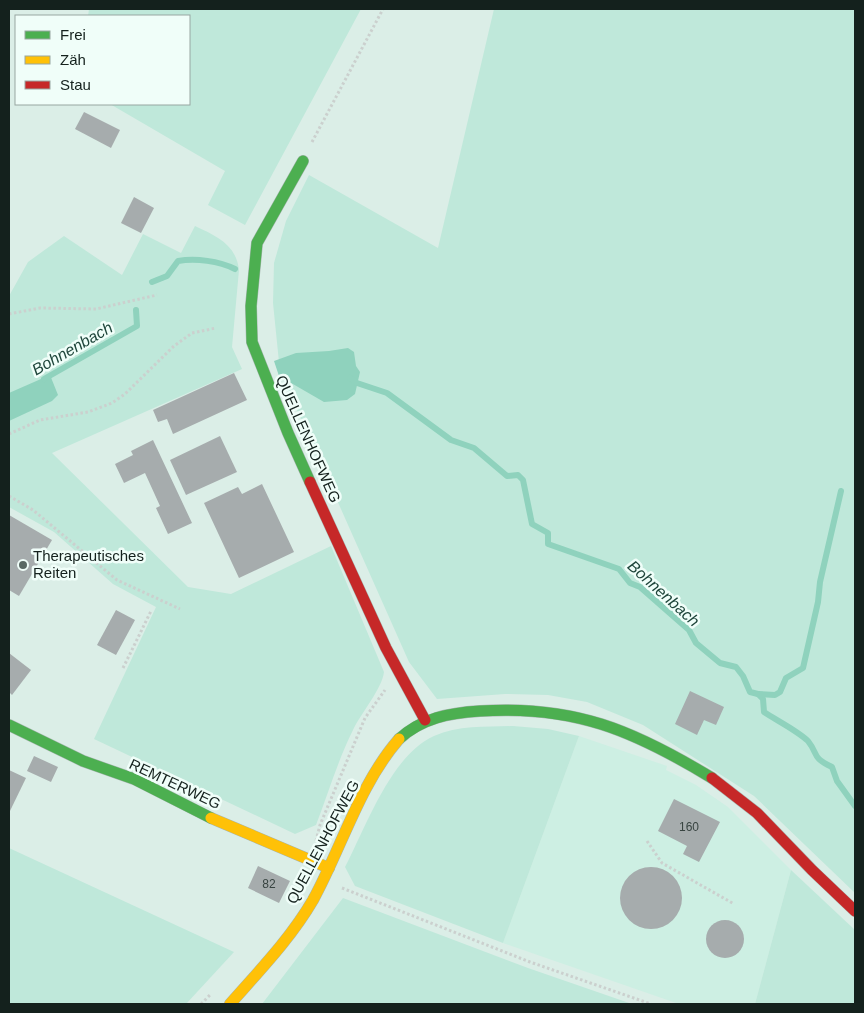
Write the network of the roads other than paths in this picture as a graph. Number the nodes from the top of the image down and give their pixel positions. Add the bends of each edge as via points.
1 (303, 161) road end
2 (425, 720) junction
3 (9, 724) edge
4 (329, 868) junction
5 (855, 911) edge
6 (230, 1004) edge

1 - 2 street, QUELLENHOFWEG via 257,243 251,306 252,342 288,433 401,677
2 - 4 street, QUELLENHOFWEG via 398,740 376,772
2 - 5 street, QUELLENHOFWEG via 447,714 504,709 563,713 582,717 643,741 719,784 750,806
3 - 4 street, REMTERWEG via 83,761 134,779 223,824
4 - 6 street, QUELLENHOFWEG via 311,903

